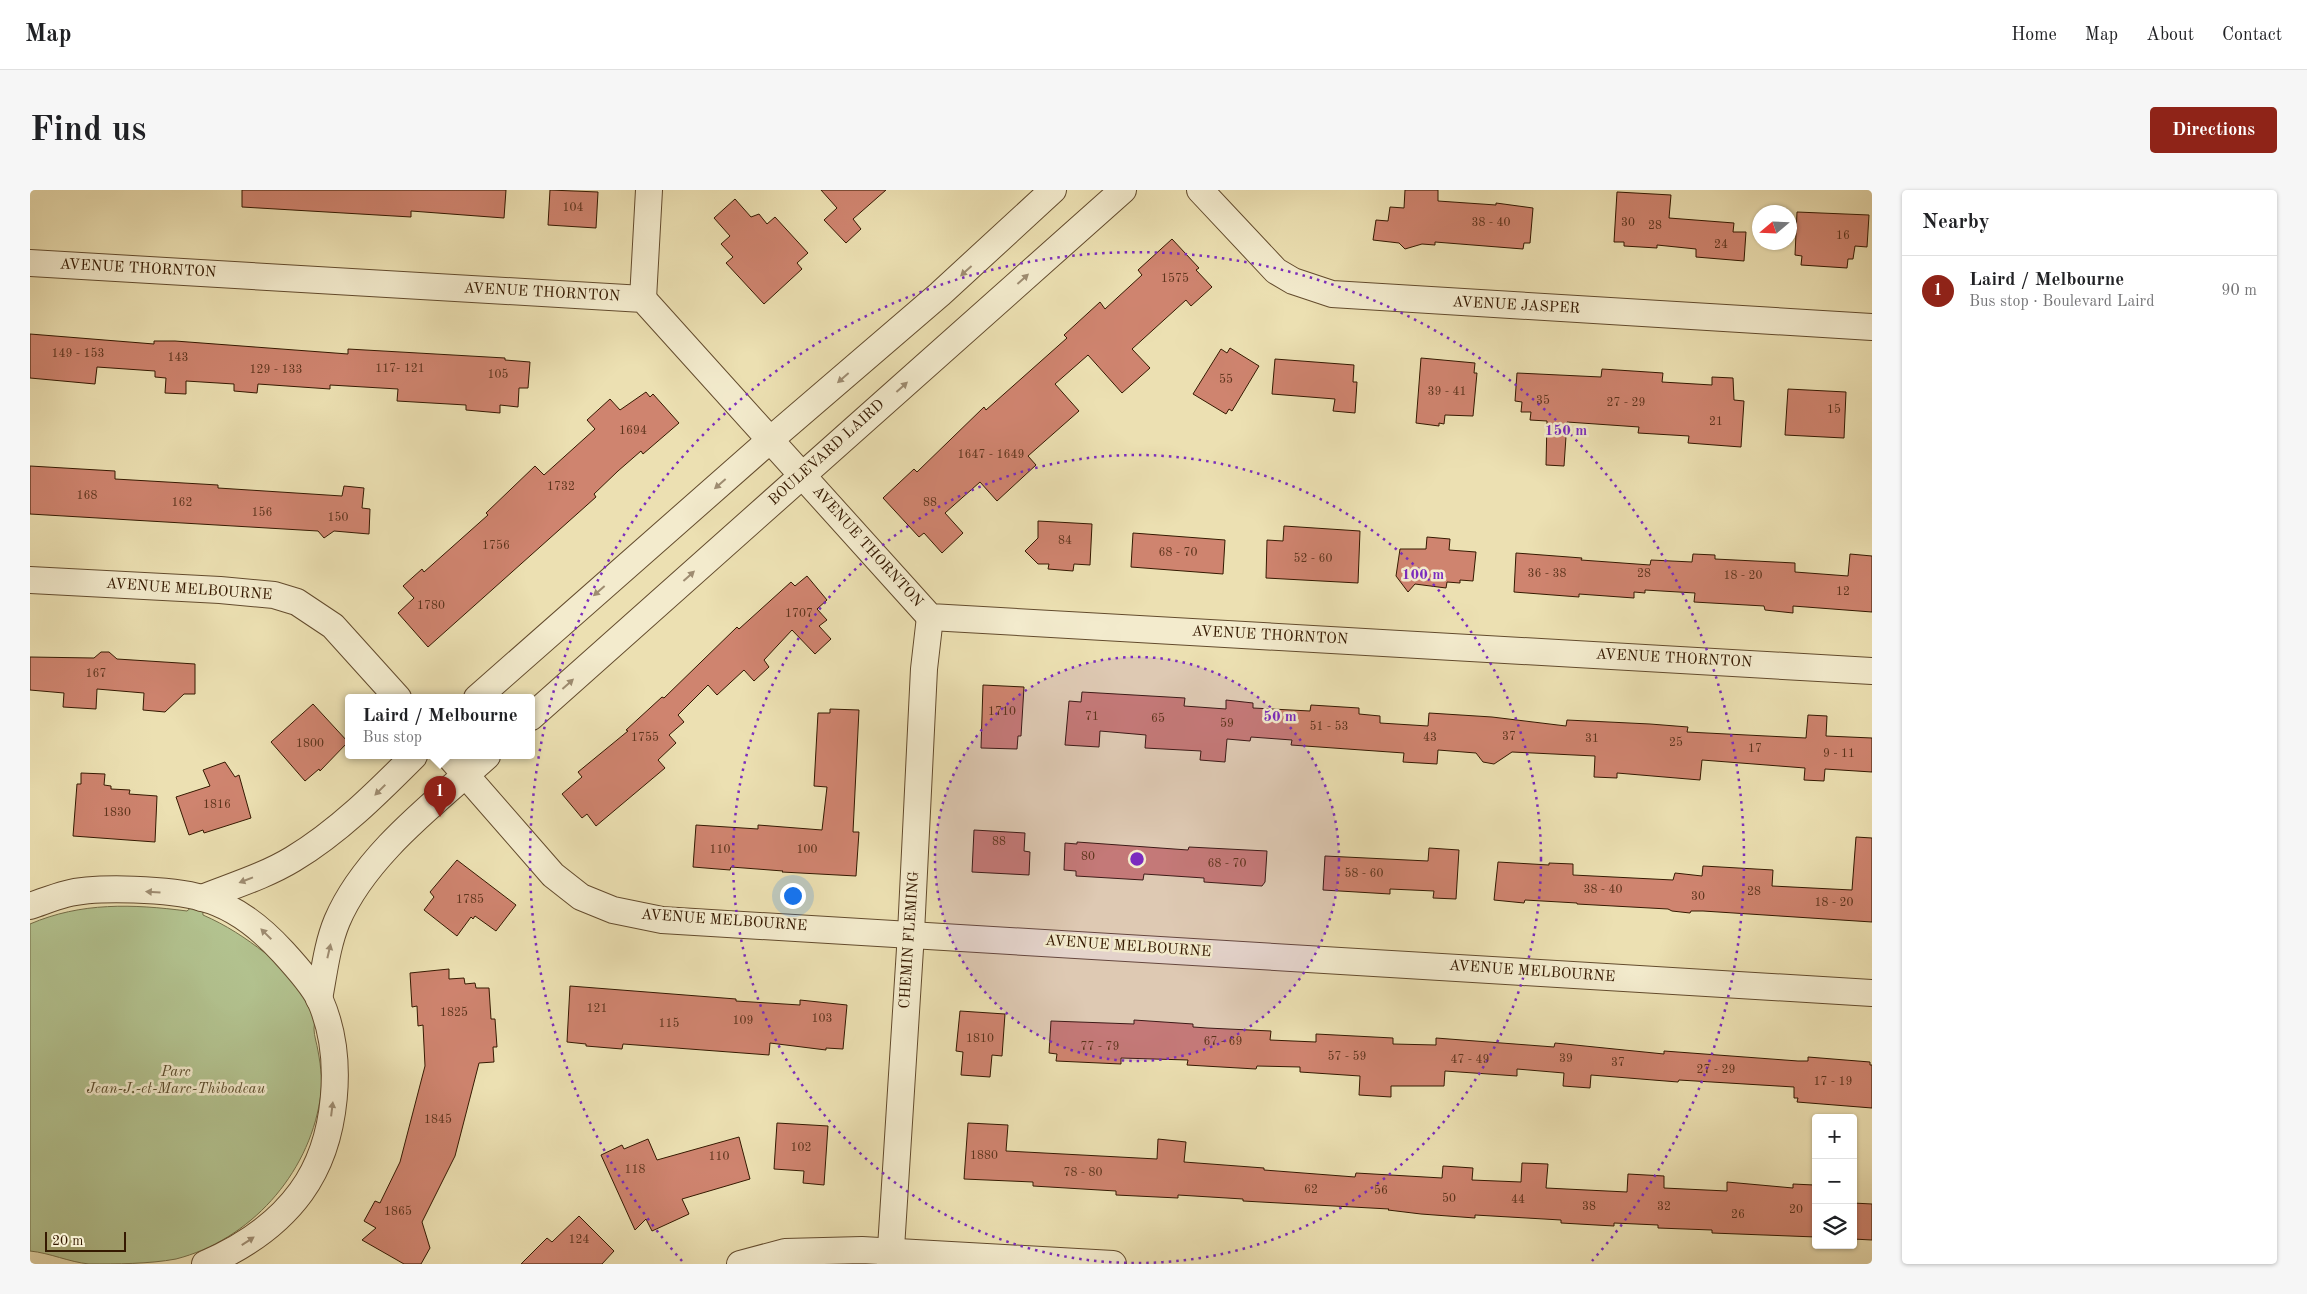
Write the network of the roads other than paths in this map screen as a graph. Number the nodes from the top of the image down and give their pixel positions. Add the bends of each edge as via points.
1 (648, 190) edge
2 (1053, 190) edge
3 (1123, 190) edge
4 (1200, 190) edge
5 (30, 263) edge
6 (643, 299) junction
7 (1872, 327) edge
8 (770, 440) junction
9 (803, 475) junction
10 (30, 580) edge
11 (930, 617) junction
12 (1872, 671) edge
13 (394, 694) edge
14 (482, 694) edge
15 (535, 713) edge
16 (411, 759) edge
17 (479, 759) edge
18 (457, 766) edge
19 (202, 898) junction
20 (30, 906) edge
21 (911, 933) junction
22 (1872, 994) edge
23 (319, 999) junction
24 (891, 1258) edge
25 (205, 1264) edge
26 (740, 1264) edge
27 (1113, 1264) edge

1 - 6 street
2 -> 8 street via 946,289
9 -> 3 street, BOULEVARD LAIRD
4 - 7 street, AVENUE JASPER via 1276,271 1293,282 1332,294
5 - 6 street, AVENUE THORNTON
6 - 8 street, AVENUE THORNTON
8 - 9 street, AVENUE THORNTON
8 -> 14 street
9 - 11 street, AVENUE THORNTON
15 -> 9 street, BOULEVARD LAIRD
10 - 13 street, AVENUE MELBOURNE via 220,590 274,595 297,602 333,626
11 - 12 street, AVENUE THORNTON
11 - 21 street, CHEMIN FLEMING via 924,670
16 -> 19 street via 318,843 292,860
17 - 18 street
18 - 21 street, AVENUE MELBOURNE via 553,876 581,897 613,910 662,920
23 -> 18 street via 337,922 358,881
19 -> 20 street via 156,891 111,890 67,893
23 -> 19 street via 291,961 262,930 228,909
21 - 22 street, AVENUE MELBOURNE
21 - 24 street, CHEMIN FLEMING
25 -> 23 street via 252,1240 275,1221 301,1192 316,1166 332,1114 336,1071 329,1030
24 - 26 street via 785,1252
24 - 27 street

